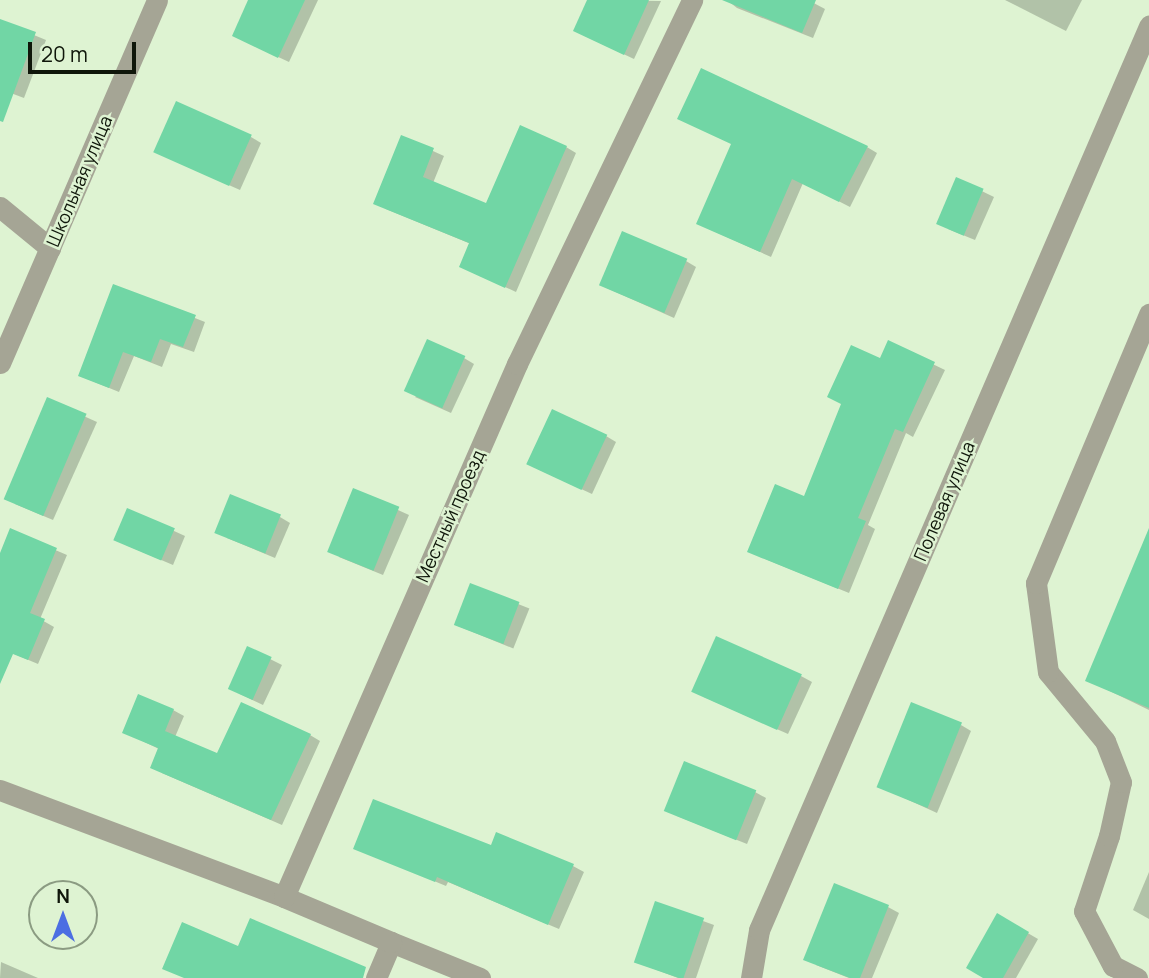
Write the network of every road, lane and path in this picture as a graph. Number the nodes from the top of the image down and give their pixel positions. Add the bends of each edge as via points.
1 (157, 0) edge
2 (692, 0) edge
3 (1149, 26) edge
4 (0, 207) edge
5 (50, 248) junction
6 (1149, 314) edge
7 (0, 363) edge
8 (0, 790) edge
9 (284, 897) junction
10 (391, 942) junction
11 (376, 978) edge
12 (480, 978) edge
13 (751, 978) edge
14 (1137, 978) edge

1 - 5 street, Школьная улица
2 - 9 street, Местный проезд via 516,364
3 - 13 street, Полевая улица via 759,930
4 - 5 street
5 - 7 street, Школьная улица
6 - 14 street via 1036,583 1048,672 1105,741 1121,782 1084,911 1113,966
8 - 9 street
9 - 10 street
10 - 11 street
10 - 12 street

